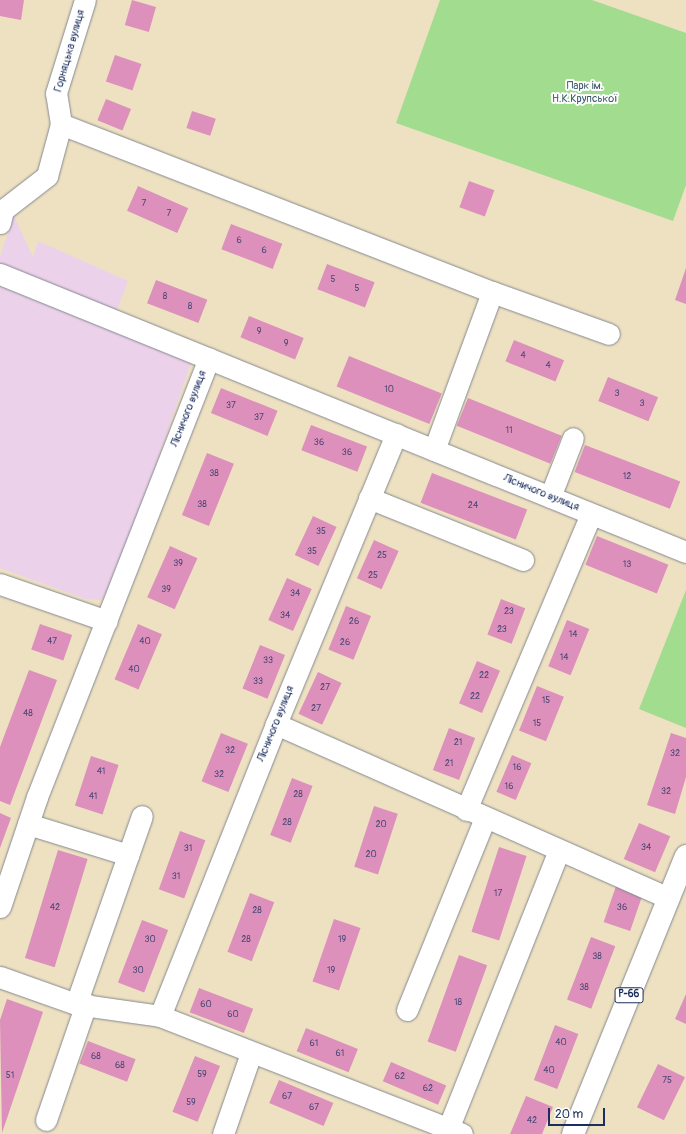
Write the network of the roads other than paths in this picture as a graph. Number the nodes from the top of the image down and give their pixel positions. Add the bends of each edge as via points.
1 (85, 0) edge
2 (61, 124) junction
3 (0, 223) edge
4 (0, 274) edge
5 (492, 292) junction
6 (608, 334) dead end
7 (208, 359) junction
8 (396, 434) junction
9 (573, 438) dead end
10 (434, 450) junction
11 (550, 497) junction
12 (370, 498) junction
13 (591, 514) junction
14 (686, 552) edge
15 (523, 560) dead end
16 (1, 588) edge
17 (107, 621) junction
18 (276, 724) junction
19 (476, 814) junction
20 (142, 816) dead end
21 (28, 824) junction
22 (559, 850) junction
23 (128, 855) junction
24 (686, 856) edge
25 (668, 898) junction
26 (0, 907) edge
27 (0, 977) edge
28 (81, 1004) junction
29 (407, 1010) dead end
30 (160, 1016) junction
31 (251, 1053) junction
32 (46, 1120) dead end
33 (455, 1132) edge
34 (223, 1134) edge
35 (573, 1134) edge

1 - 2 street, Горняцька вулиця via 56,94
2 - 3 street, Горняцька вулиця via 47,176 3,210
2 - 5 street
4 - 7 street, Лісничого вулиця
5 - 6 street
5 - 10 street
7 - 8 street, Лісничого вулиця
7 - 17 street, Лісничого вулиця
8 - 10 street, Лісничого вулиця
8 - 12 street, Лісничого вулиця
9 - 11 street
10 - 11 street, Лісничого вулиця
11 - 13 street, Лісничого вулиця
12 - 15 street
12 - 18 street, Лісничого вулиця
13 - 14 street, Лісничого вулиця
13 - 19 street
16 - 17 street
17 - 21 street, Лісничого вулиця
18 - 19 street
18 - 30 street, Лісничого вулиця
19 - 22 street
19 - 29 street
20 - 23 street
21 - 23 street
21 - 26 street, Лісничого вулиця
22 - 25 street
22 - 33 street
23 - 28 street
24 - 25 main road, Р-66
25 - 35 main road, Р-66
27 - 28 street
28 - 30 street
28 - 32 street
30 - 31 street
31 - 33 street
31 - 34 street

